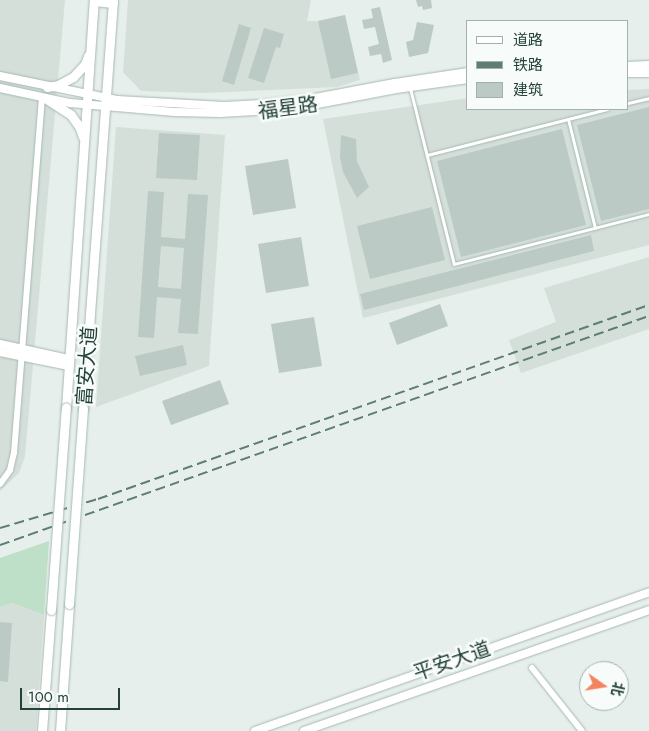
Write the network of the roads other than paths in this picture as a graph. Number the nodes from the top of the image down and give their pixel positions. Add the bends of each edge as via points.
1 (94, 1) edge
2 (113, 1) edge
3 (91, 46) junction
4 (649, 65) edge
5 (629, 66) edge
6 (467, 72) edge
7 (629, 73) edge
8 (649, 73) edge
9 (0, 76) edge
10 (467, 79) edge
11 (409, 83) junction
12 (47, 87) junction
13 (0, 88) edge
14 (88, 95) junction
15 (43, 97) junction
16 (649, 98) edge
17 (106, 103) junction
18 (629, 103) edge
19 (87, 105) junction
20 (603, 110) edge
21 (568, 119) junction
22 (84, 145) junction
23 (427, 155) junction
24 (82, 178) junction
25 (100, 179) junction
26 (649, 214) edge
27 (595, 228) junction
28 (0, 344) edge
29 (0, 352) edge
30 (23, 353) junction
31 (69, 363) junction
32 (0, 484) edge
33 (649, 592) edge
34 (649, 610) edge
35 (532, 668) dead end
36 (42, 731) edge
37 (60, 731) edge
38 (255, 731) edge
39 (304, 731) edge
40 (582, 731) edge

1 - 2 main road
1 - 3 main road, 富安大道
2 - 17 main road, 富安大道
3 - 12 main road via 85,64 73,77
3 - 14 main road, 富安大道
4 - 5 street
6 - 11 street, 福星路
7 - 8 street
9 - 12 street
10 - 11 street, 福星路
11 - 17 street, 福星路 via 301,107 258,112 197,113
11 - 23 lane
12 - 14 street
13 - 15 street
14 - 17 street
14 - 19 main road, 富安大道
15 - 19 street
15 - 22 main road via 64,108 77,122
15 - 30 street
16 - 18 lane
17 - 19 street
17 - 25 main road, 富安大道
19 - 22 main road, 富安大道
20 - 21 lane
21 - 23 lane
21 - 27 lane
22 - 24 main road, 富安大道
23 - 27 lane via 454,264
24 - 25 main road
24 - 31 main road, 富安大道
25 - 37 main road, 富安大道, bridge
26 - 27 lane
28 - 30 street
29 - 30 street
30 - 31 street
30 - 32 street via 13,462
31 - 36 main road, 富安大道, bridge
33 - 38 street, 平安大道
34 - 39 street, 平安大道
35 - 40 street

